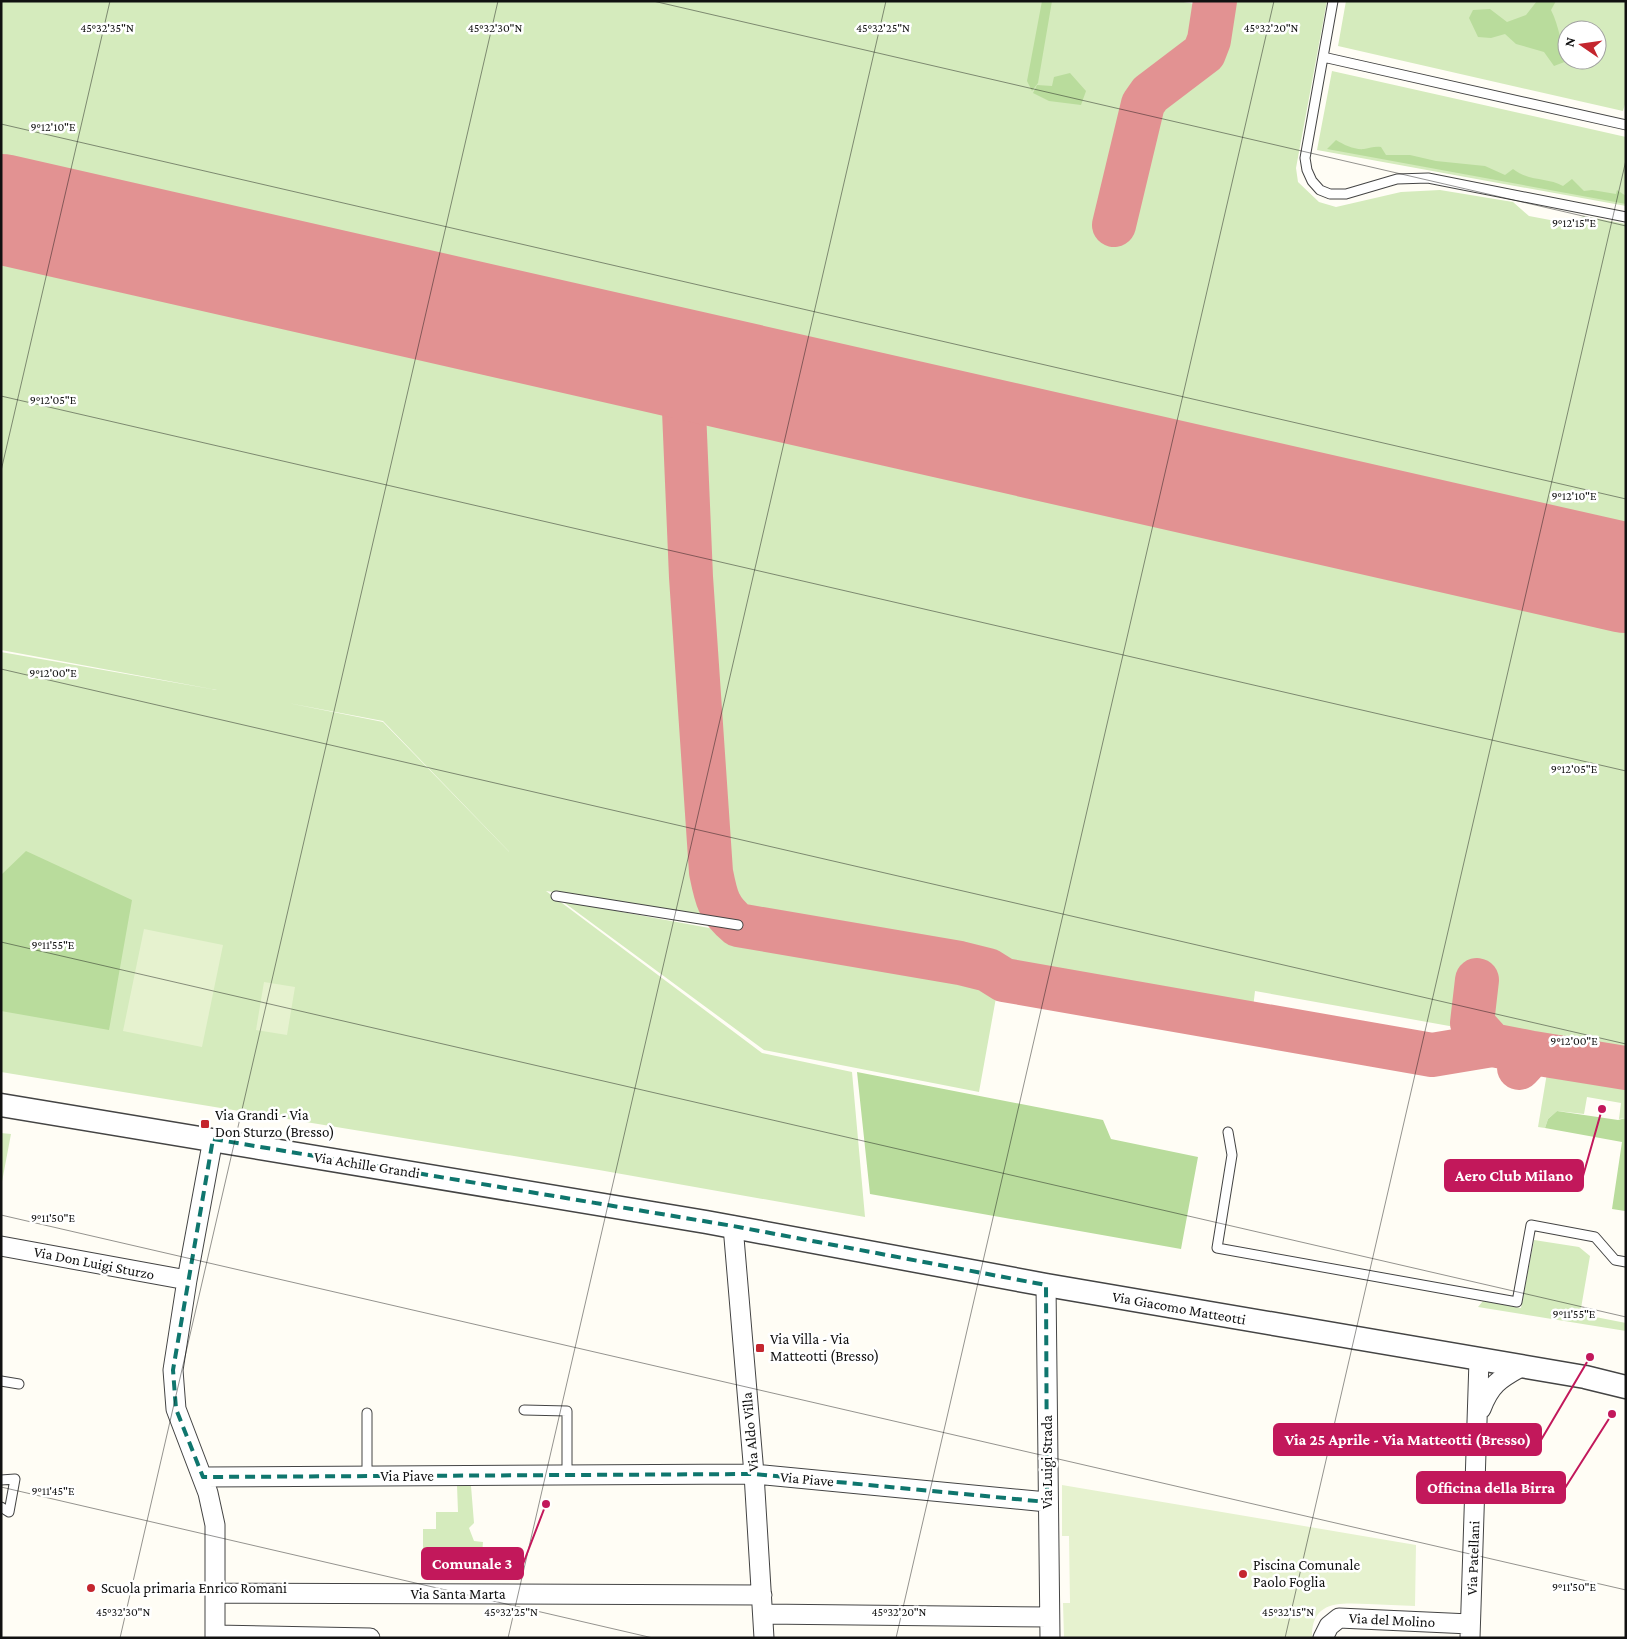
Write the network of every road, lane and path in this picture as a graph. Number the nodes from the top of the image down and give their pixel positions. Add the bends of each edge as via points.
1 (1333, 1) edge
2 (1323, 56) junction
3 (1626, 125) edge
4 (1626, 217) edge
5 (556, 896) dead end
6 (738, 925) dead end
7 (1, 1105) edge
8 (1228, 1132) dead end
9 (213, 1139) junction
10 (733, 1226) junction
11 (1, 1246) edge
12 (1626, 1262) edge
13 (187, 1280) junction
14 (1046, 1285) junction
15 (1479, 1360) junction
16 (1521, 1367) junction
17 (1, 1381) edge
18 (19, 1384) dead end
19 (1626, 1387) edge
20 (524, 1410) dead end
21 (367, 1413) dead end
22 (1477, 1417) junction
23 (754, 1474) junction
24 (567, 1475) junction
25 (367, 1476) junction
26 (202, 1477) junction
27 (1, 1480) edge
28 (1047, 1502) junction
29 (1, 1507) edge
30 (215, 1593) junction
31 (762, 1595) junction
32 (763, 1614) junction
33 (1050, 1617) junction
34 (1470, 1631) edge
35 (215, 1636) edge
36 (370, 1638) edge
37 (764, 1638) edge
38 (1050, 1638) edge
39 (1323, 1638) edge

1 - 2 lane
2 - 3 lane
2 - 4 lane via 1305,158 1310,178 1324,193 1343,194 1390,181 1428,178
5 - 6 lane
7 - 9 street, Via Achille Grandi
8 - 12 lane via 1232,1155 1217,1248 1517,1302 1531,1225 1595,1238 1615,1260
9 - 10 street, Via Achille Grandi
9 - 13 street
10 - 14 street, Via Giacomo Matteotti
10 - 23 street, Via Aldo Villa
11 - 13 street, Via Don Luigi Sturzo
13 - 26 street via 174,1370 176,1409
14 - 15 street, Via Giacomo Matteotti
14 - 28 street, Via Luigi Strada
15 - 16 street, Via Giacomo Matteotti
15 - 22 street, Via Patellani
16 - 19 street, Via Giacomo Matteotti
16 - 22 street, Via Patellani via 1498,1380 1487,1392
17 - 18 lane
20 - 24 lane via 567,1411
21 - 25 lane, Via Piave
22 - 34 street, Via Patellani
23 - 24 street, Via Piave
23 - 28 street, Via Piave
23 - 31 street, Via Aldo Villa
24 - 25 street, Via Piave
25 - 26 street, Via Piave
26 - 30 street via 215,1525
27 - 29 lane via 15,1479 9,1512
28 - 33 street, Via Luigi Strada
30 - 31 street, Via Santa Marta
30 - 35 street
31 - 32 street, Via Aldo Villa
32 - 33 street
32 - 37 street, Via Aldo Villa
33 - 38 street, Via Luigi Strada
34 - 39 street, Via del Molino via 1339,1618 1329,1626
35 - 36 street

